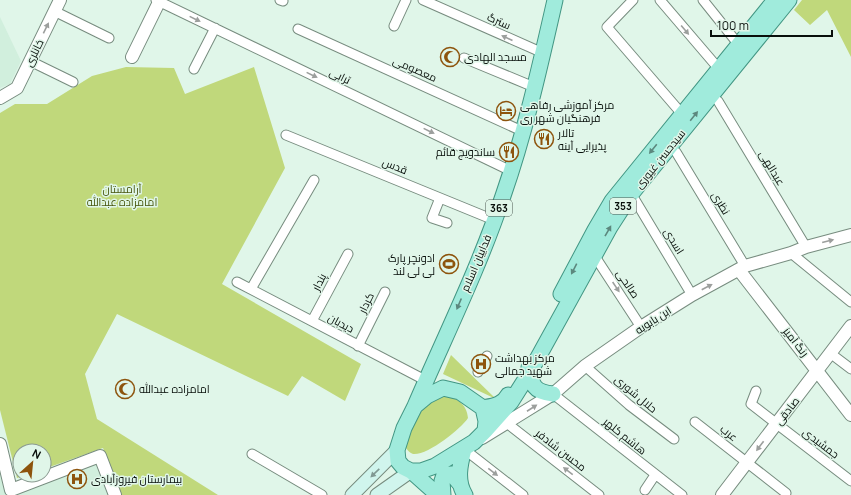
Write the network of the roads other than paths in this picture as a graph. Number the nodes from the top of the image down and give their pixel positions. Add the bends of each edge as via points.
1 (60, 0) edge
2 (406, 0) edge
3 (423, 0) edge
4 (554, 0) edge
5 (633, 0) edge
6 (660, 0) edge
7 (703, 0) edge
8 (775, 0) edge
9 (789, 0) edge
10 (159, 1) edge
11 (435, 2) edge
12 (54, 11) junction
13 (394, 26) dead end
14 (215, 28) junction
15 (298, 29) dead end
16 (109, 38) dead end
17 (739, 44) junction
18 (543, 53) junction
19 (132, 57) dead end
20 (464, 58) dead end
21 (30, 61) junction
22 (194, 69) dead end
23 (719, 69) junction
24 (73, 82) dead end
25 (534, 87) junction
26 (0, 98) edge
27 (718, 101) dead end
28 (682, 114) junction
29 (522, 131) junction
30 (286, 135) dead end
31 (676, 152) dead end
32 (511, 171) junction
33 (314, 180) dead end
34 (440, 198) junction
35 (635, 200) dead end
36 (494, 220) junction
37 (447, 223) dead end
38 (851, 235) edge
39 (806, 247) junction
40 (791, 253) junction
41 (348, 254) dead end
42 (594, 255) junction
43 (742, 268) junction
44 (237, 282) dead end
45 (251, 289) junction
46 (385, 292) dead end
47 (692, 295) junction
48 (851, 302) edge
49 (312, 322) junction
50 (641, 326) junction
51 (851, 326) edge
52 (358, 346) junction
53 (830, 353) junction
54 (487, 356) dead end
55 (529, 365) junction
56 (432, 366) junction
57 (585, 366) junction
58 (851, 369) edge
59 (818, 370) junction
60 (478, 372) dead end
61 (420, 378) junction
62 (756, 391) dead end
63 (553, 394) junction
64 (415, 406) junction
65 (483, 408) junction
66 (851, 415) edge
67 (695, 422) dead end
68 (508, 424) junction
69 (776, 424) junction
70 (485, 431) junction
71 (402, 434) junction
72 (674, 439) dead end
73 (0, 444) edge
74 (469, 446) junction
75 (397, 450) junction
76 (252, 454) dead end
77 (747, 463) junction
78 (411, 471) junction
79 (655, 475) junction
80 (851, 481) edge
81 (462, 489) edge
82 (644, 490) dead end
83 (786, 494) dead end
84 (115, 495) edge
85 (322, 495) edge
86 (352, 495) edge
87 (376, 495) edge
88 (438, 495) edge
89 (443, 495) edge
90 (523, 495) edge
91 (599, 495) edge
92 (682, 495) edge
93 (722, 495) edge

1 - 12 street, خانلری
2 - 13 street
3 - 11 street, سترگ
4 - 18 main road, فداییان اسلام / 363
5 - 28 street via 607,27
6 -> 23 street
7 - 17 street
8 - 17 main road, سیدحسن غیوری / 353
42 -> 9 main road, سیدحسن غیوری / 353 via 640,183
10 -> 14 street, ترابی
10 - 19 street
18 -> 11 street, سترگ
12 - 16 street
21 -> 12 street, خانلری
14 - 22 street
14 -> 32 street, ترابی
15 - 29 street, معصومی
17 - 23 main road, سیدحسن غیوری / 353
18 - 25 main road, فداییان اسلام / 363
20 - 25 street
21 - 24 street
21 - 26 street, خانلری via 17,88
23 - 28 main road, سیدحسن غیوری / 353
25 - 29 main road, فداییان اسلام / 363
27 - 39 street, عبدالهی
28 -> 55 main road, سیدحسن غیوری / 353 via 612,201 594,230
29 - 32 main road, فداییان اسلام / 363
30 - 34 street, قدس
31 - 43 street, نظری
32 - 36 main road, فداییان اسلام / 363
33 - 45 street
34 - 36 street, قدس
34 - 37 street via 432,218
35 - 47 street, اسدی
36 -> 56 main road, فداییان اسلام / 363
39 -> 38 street, ابن بابویه
39 - 40 street, ابن بابویه
40 - 43 street, ابن بابویه
40 - 48 street
41 - 49 street, پندار
42 -> 50 street, صالحی
42 - 55 main road, سیدحسن غیوری / 353
47 -> 43 street, ابن بابویه
43 - 59 street, رنگ آمیز
44 - 45 street, دیدبان
45 - 49 street, دیدبان
46 - 52 street, کردار
47 - 50 street, ابن بابویه
49 - 52 street, دیدبان
50 - 57 street, ابن بابویه
51 - 53 street, صادقی
52 - 61 street, دیدبان
53 - 58 street
53 - 59 street, صادقی
54 - 60 street
55 - 63 main road via 533,385 538,390
55 - 65 main road, سیدحسن غیوری / 353 via 506,399 496,406
55 - 70 main road, سیدحسن غیوری / 353 via 511,402
56 - 61 street via 424,371
56 - 64 main road, فداییان اسلام / 363
57 - 63 street, ابن بابویه
57 - 72 street, حلال شوری via 628,405
59 - 66 street, رنگ آمیز
59 - 69 street, صادقی
61 - 71 street via 401,422
62 - 69 street, جمشیدی via 751,404
68 -> 63 street, ابن بابویه
63 - 79 street, هاشم کلهر
64 - 65 main road via 443,388 460,392
64 - 71 main road
65 - 70 main road
67 - 77 street, عرب
68 - 74 street, ابن بابویه
91 -> 68 street, محسن شادفر
69 -> 77 street, صادقی
69 - 80 street, جمشیدی
70 - 74 main road
71 - 75 main road
73 - 84 street via 11,490 100,456
74 - 78 main road via 435,466 422,471
74 - 81 main road via 460,465
74 -> 90 street
75 - 78 main road via 398,461
75 -> 86 main road
76 - 85 street
77 - 83 street, عرب
77 - 93 street, صادقی
78 - 87 main road
78 - 88 main road
79 - 82 street
79 - 92 street, هاشم کلهر
81 - 89 main road via 452,474 444,475

